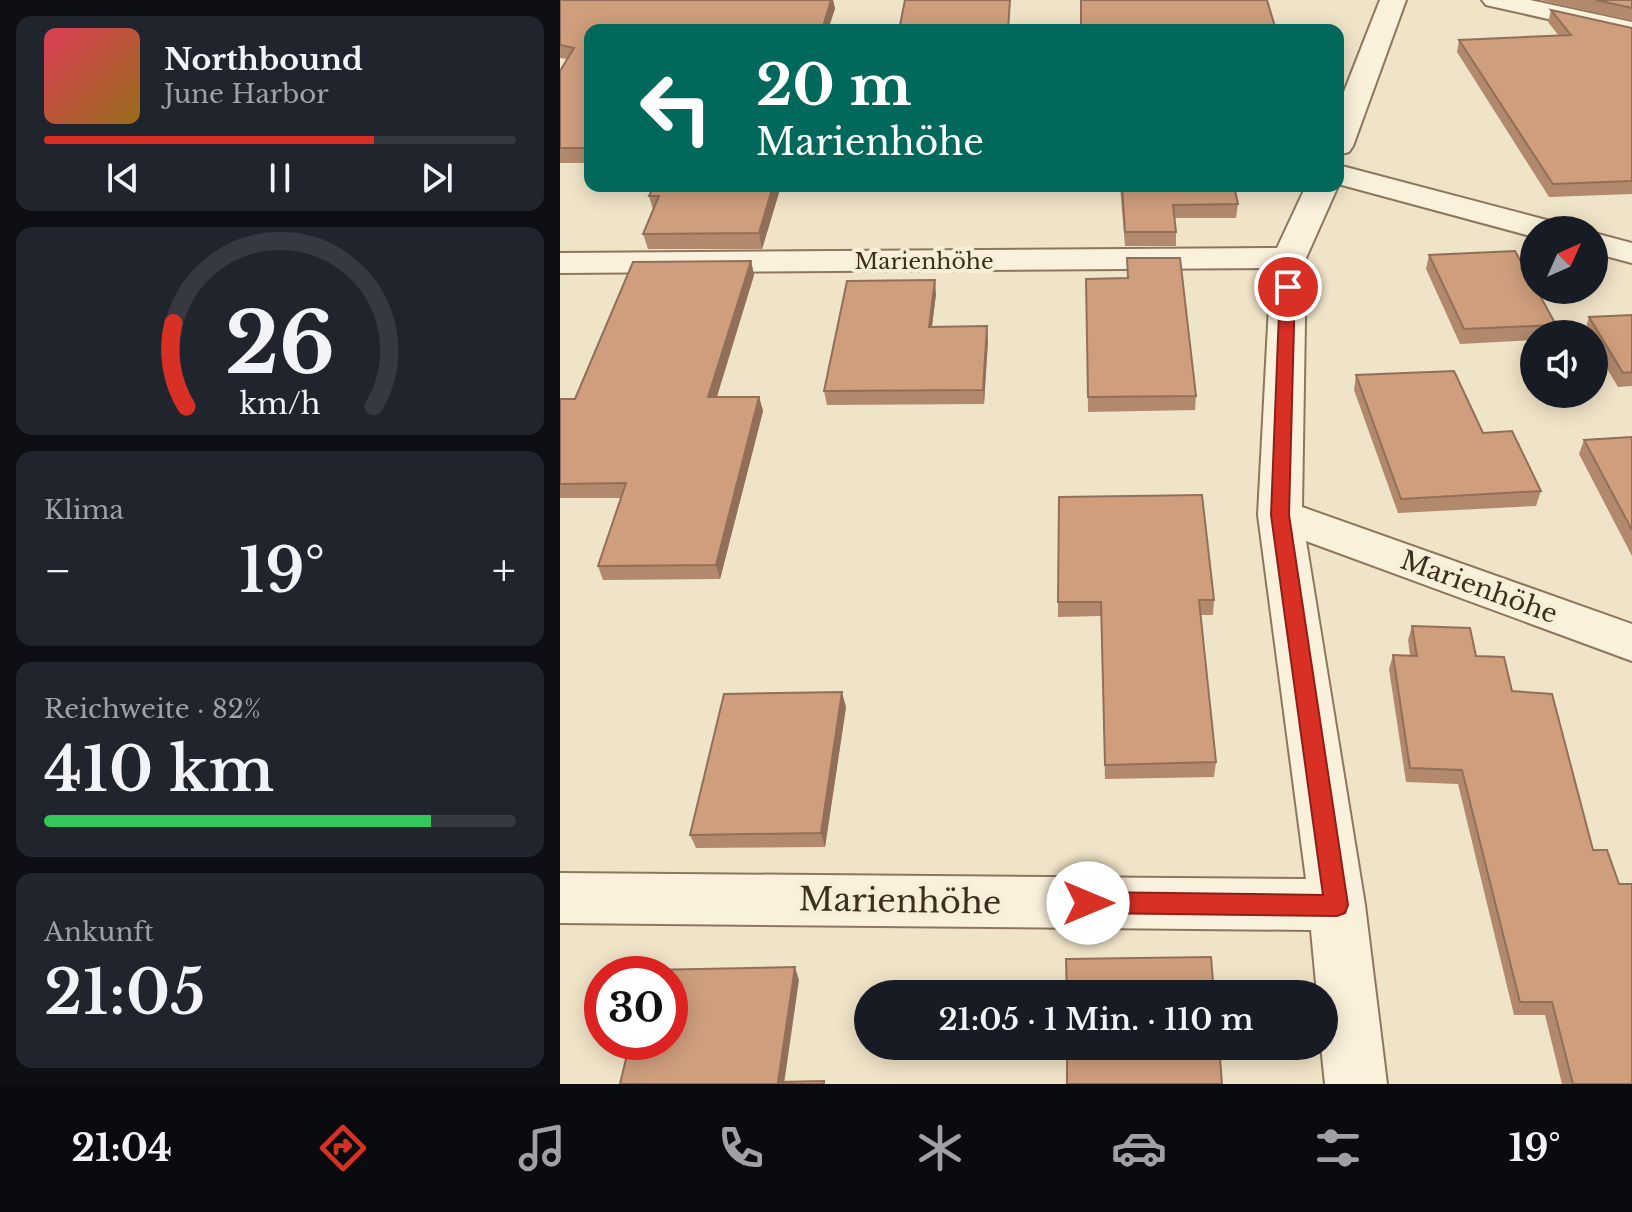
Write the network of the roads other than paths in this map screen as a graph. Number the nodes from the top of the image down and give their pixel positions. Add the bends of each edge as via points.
1 (1393, 0) edge
2 (1495, 0) edge
3 (1632, 30) edge
4 (1344, 130) edge
5 (1344, 176) edge
6 (1319, 192) edge
7 (1520, 223) edge
8 (1608, 247) edge
9 (1632, 253) edge
10 (1289, 258) junction
11 (560, 263) edge
12 (1280, 515) junction
13 (1632, 643) edge
14 (560, 898) edge
15 (1337, 905) junction
16 (1356, 1084) edge

1 - 4 street
2 - 3 street
5 - 7 street
6 - 10 street
8 - 9 street
10 - 11 street, Marienhöhe
10 - 12 street
12 - 13 street, Marienhöhe
12 - 15 street
14 - 15 street, Marienhöhe
15 - 16 street

